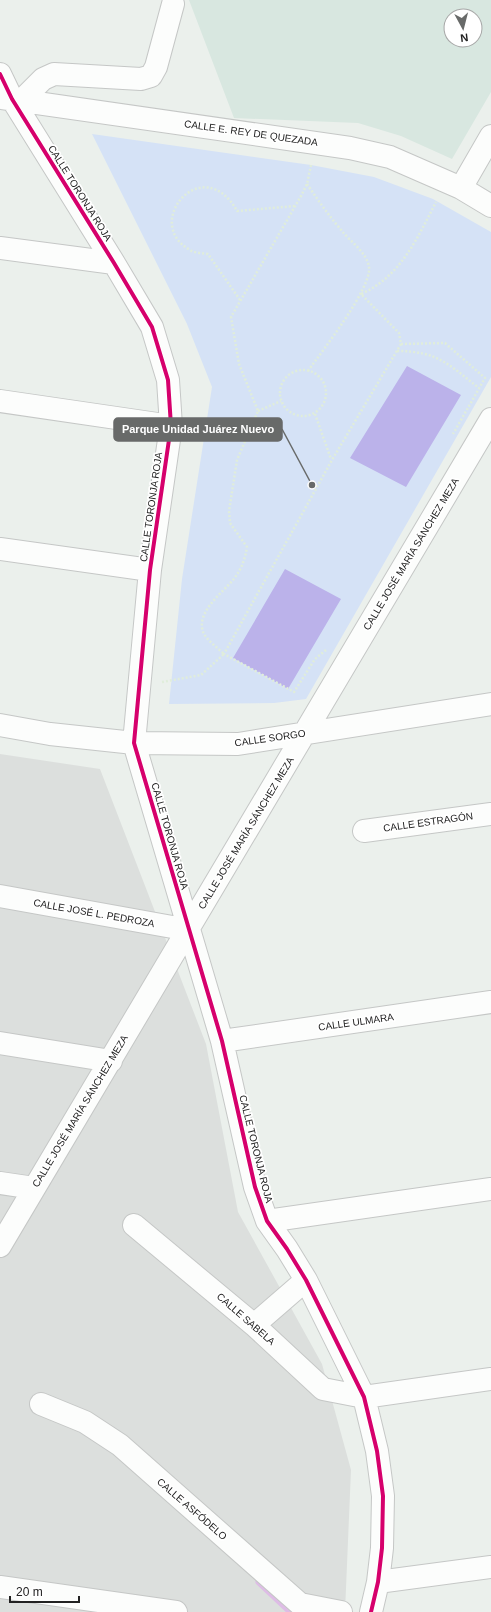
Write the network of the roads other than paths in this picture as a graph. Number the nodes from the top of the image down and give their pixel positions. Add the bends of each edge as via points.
1 (173, 4) dead end
2 (0, 74) edge
3 (11, 99) edge
4 (491, 136) edge
5 (453, 185) junction
6 (491, 206) edge
7 (0, 248) edge
8 (114, 263) junction
9 (0, 401) edge
10 (491, 419) edge
11 (171, 426) junction
12 (0, 549) edge
13 (150, 570) junction
14 (491, 704) edge
15 (0, 725) edge
16 (306, 733) junction
17 (134, 743) junction
18 (491, 814) edge
19 (364, 831) dead end
20 (0, 896) edge
21 (189, 930) junction
22 (491, 1002) edge
23 (222, 1041) junction
24 (0, 1043) edge
25 (111, 1061) junction
26 (0, 1184) edge
27 (34, 1188) junction
28 (491, 1189) edge
29 (267, 1221) junction
30 (134, 1225) dead end
31 (0, 1246) edge
32 (306, 1280) junction
33 (254, 1325) junction
34 (491, 1379) edge
35 (364, 1396) junction
36 (41, 1404) dead end
37 (491, 1567) edge
38 (378, 1582) junction
39 (0, 1587) edge
40 (176, 1612) edge
41 (341, 1612) edge
42 (371, 1612) edge

1 - 3 street via 156,67 151,76 141,78 54,74
2 - 3 street, CALLE TORONJA ROJA
3 - 5 street, CALLE E. REY DE QUEZADA via 315,142 390,157
3 - 8 street, CALLE TORONJA ROJA
4 - 5 street
5 - 6 street, CALLE E. REY DE QUEZADA
7 - 8 street
8 - 11 street, CALLE TORONJA ROJA via 152,327 168,380
9 - 11 street
10 - 16 street, CALLE JOSÉ MARÍA SÁNCHEZ MEZA
11 - 13 street, CALLE TORONJA ROJA
12 - 13 street
13 - 17 street, CALLE TORONJA ROJA
14 - 16 street, CALLE SORGO
15 - 17 street, CALLE SORGO via 50,734
16 - 17 street, CALLE SORGO via 238,744
16 - 21 street, CALLE JOSÉ MARÍA SÁNCHEZ MEZA
17 - 21 street, CALLE TORONJA ROJA
18 - 19 street, CALLE ESTRAGÓN
20 - 21 street, CALLE JOSÉ L. PEDROZA
21 - 23 street, CALLE TORONJA ROJA
21 - 25 street, CALLE JOSÉ MARÍA SÁNCHEZ MEZA
22 - 23 street, CALLE ULMARA
23 - 29 street, CALLE TORONJA ROJA via 255,1187
24 - 25 street
25 - 27 street, CALLE JOSÉ MARÍA SÁNCHEZ MEZA
26 - 27 street
27 - 31 street, CALLE JOSÉ MARÍA SÁNCHEZ MEZA
28 - 29 street
29 - 32 street, CALLE TORONJA ROJA
30 - 33 street, CALLE SABELA
32 - 33 street
32 - 35 street, CALLE TORONJA ROJA
33 - 35 street, CALLE SABELA via 323,1389
34 - 35 street
35 - 38 street, CALLE TORONJA ROJA via 377,1451 383,1496 382,1548
36 - 41 street, CALLE ASFÓDELO via 84,1422 120,1445 300,1604
37 - 38 street
38 - 42 street, CALLE TORONJA ROJA
39 - 40 street

